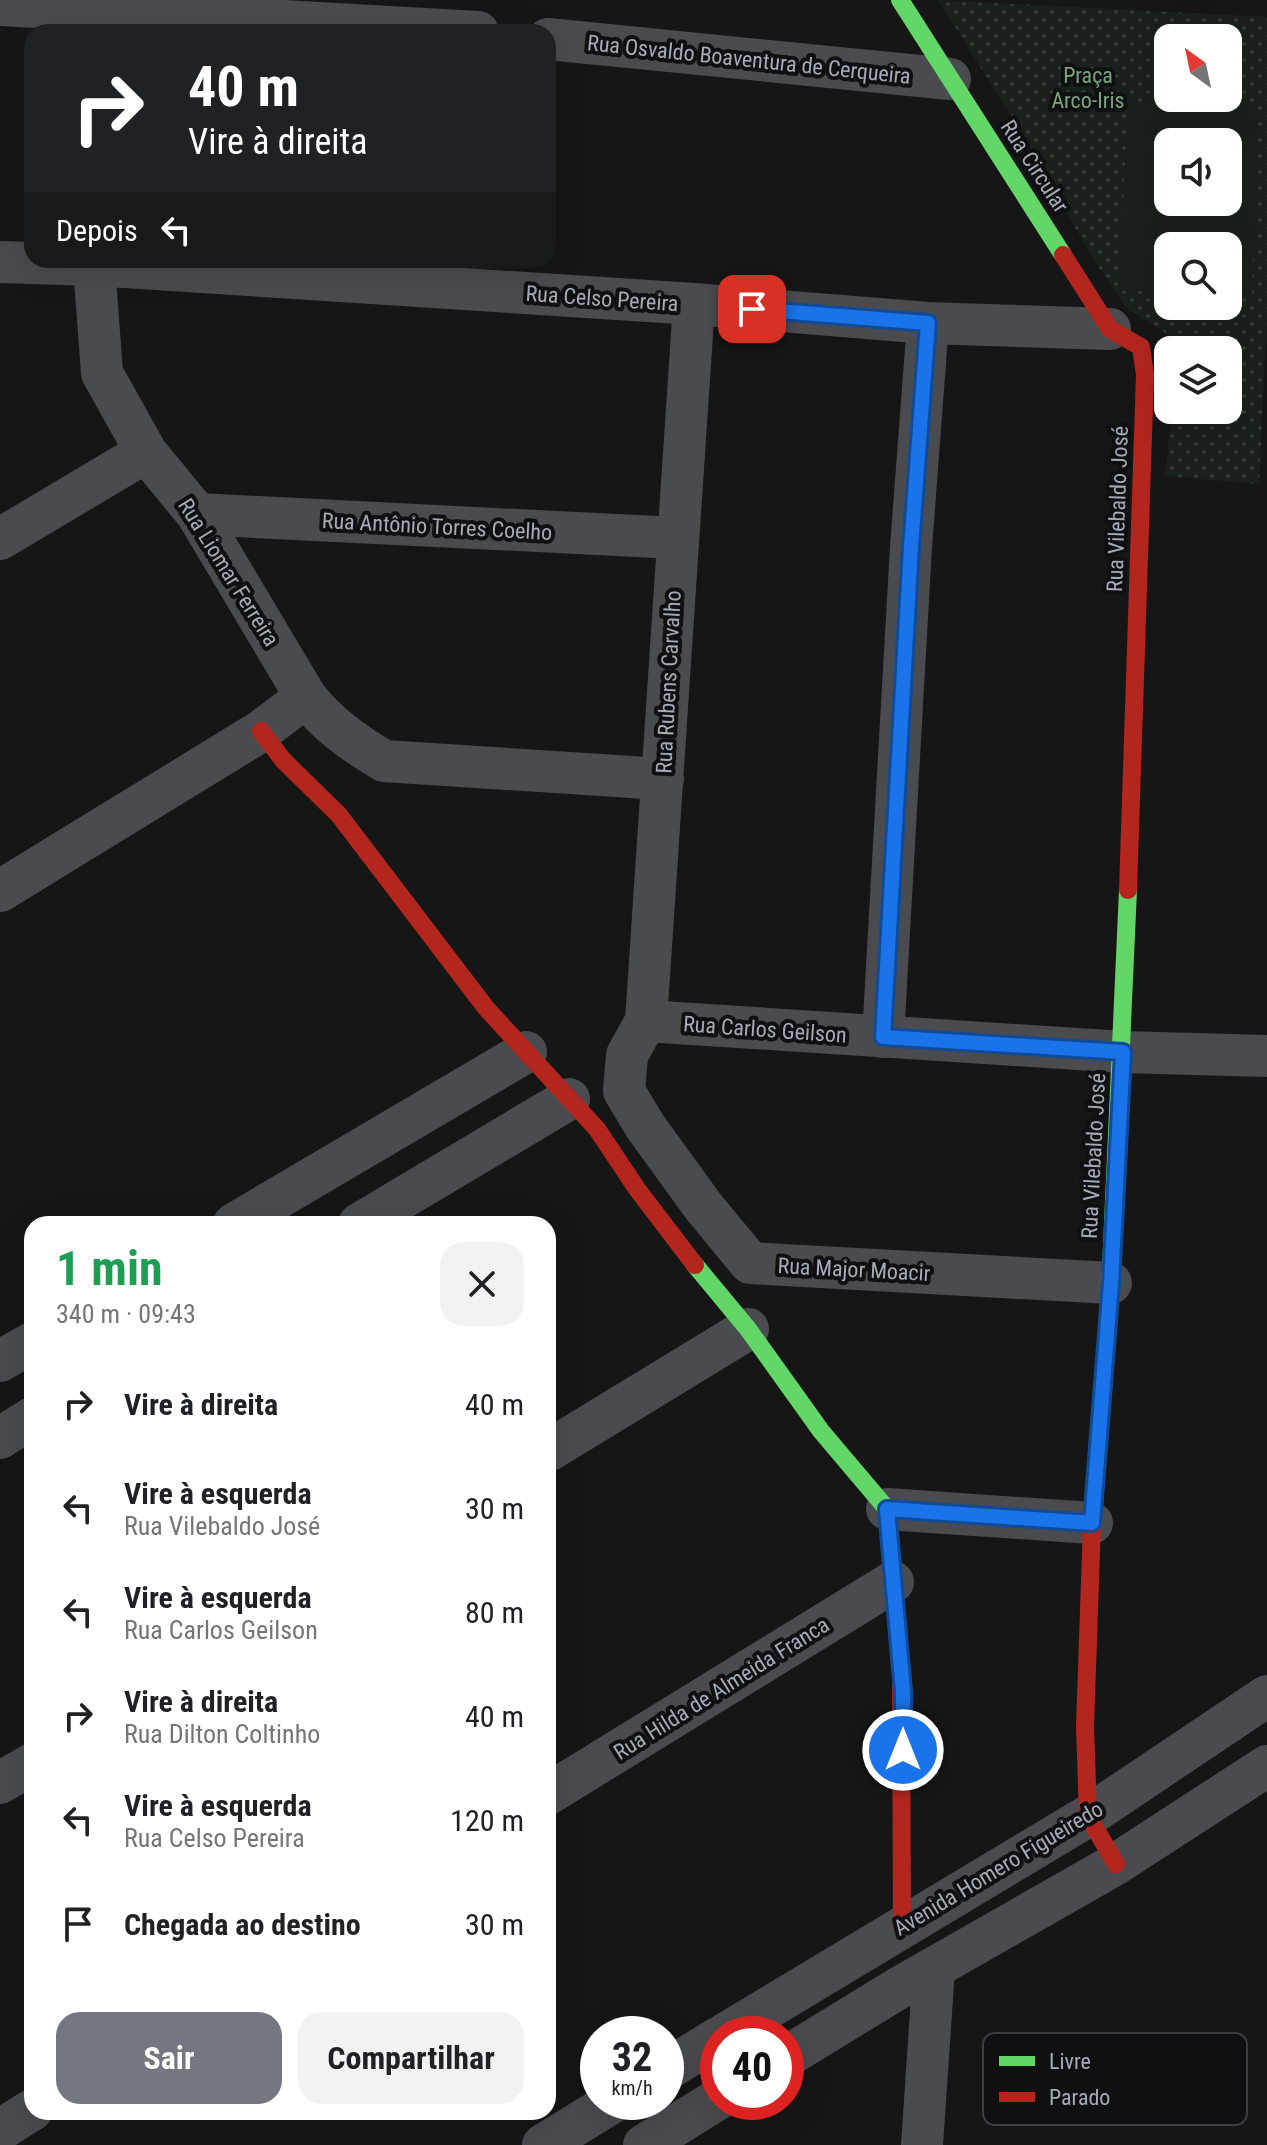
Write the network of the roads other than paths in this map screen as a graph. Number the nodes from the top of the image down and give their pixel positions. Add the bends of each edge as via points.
1 (900, 0) edge
2 (0, 5) edge
3 (336, 24) edge
4 (556, 40) edge
5 (950, 79) junction
6 (0, 262) edge
7 (24, 263) edge
8 (94, 268) edge
9 (140, 268) edge
10 (694, 304) junction
11 (928, 323) junction
12 (1125, 338) junction
13 (146, 452) junction
14 (197, 514) junction
15 (676, 538) junction
16 (0, 539) edge
17 (306, 697) junction
18 (261, 731) junction
19 (663, 779) junction
20 (0, 891) edge
21 (883, 1037) junction
22 (636, 1038) junction
23 (526, 1052) junction
24 (1123, 1052) junction
25 (1267, 1056) edge
26 (569, 1099) junction
27 (248, 1216) edge
28 (372, 1216) edge
29 (1111, 1283) junction
30 (748, 1329) junction
31 (24, 1348) edge
32 (0, 1361) edge
33 (24, 1423) edge
34 (0, 1438) edge
35 (556, 1446) edge
36 (887, 1509) junction
37 (1092, 1523) junction
38 (893, 1582) junction
39 (1267, 1696) edge
40 (1267, 1766) edge
41 (24, 1769) edge
42 (0, 1783) edge
43 (556, 1789) edge
44 (1088, 1816) junction
45 (1116, 1864) junction
46 (902, 1926) junction
47 (934, 1968) junction
48 (754, 2016) edge
49 (804, 2046) edge
50 (700, 2110) edge
51 (24, 2115) edge
52 (584, 2120) edge
53 (0, 2130) edge
54 (543, 2145) edge
55 (644, 2145) edge
56 (922, 2145) edge

1 - 5 street, Rua Circular
2 - 3 street
4 - 5 street, Rua Osvaldo Boaventura de Cerqueira
5 - 12 street, Rua Circular
6 - 7 street, Rua Celso Pereira
8 - 13 street, Rua Liomar Ferreira via 102,373
9 - 10 street, Rua Celso Pereira
10 - 11 street, Rua Celso Pereira
10 - 15 street, Rua Rubens Carvalho
11 - 12 street, Rua Celso Pereira
11 - 21 street
12 - 24 street, Rua Vilebaldo José via 1145,375
13 - 14 street, Rua Liomar Ferreira
13 - 16 street
14 - 15 street, Rua Antônio Torres Coelho
14 - 17 street, Rua Liomar Ferreira
15 - 19 street, Rua Rubens Carvalho
17 - 18 street
17 - 19 street, Rua Liomar Ferreira via 321,717 384,761
18 - 20 street
18 - 23 street via 339,815 486,1008
19 - 22 street, Rua Rubens Carvalho
21 - 22 street, Rua Carlos Geilson
21 - 24 street, Rua Carlos Geilson
22 - 29 street, Rua Major Moacir via 624,1091 703,1206 750,1263
23 - 26 street
23 - 27 street
24 - 25 street, Rua Carlos Geilson
24 - 29 street, Rua Vilebaldo José
26 - 28 street
26 - 30 street
29 - 37 street, Rua Vilebaldo José
30 - 35 street
30 - 36 street via 821,1431
31 - 32 street
33 - 34 street
36 - 37 street
36 - 38 street
37 - 44 street, Rua Vilebaldo José via 1085,1726
38 - 43 street, Rua Hilda de Almeida Franca
38 - 46 street via 903,1692
39 - 44 street, Avenida Homero Figueiredo
40 - 45 street
41 - 42 street
44 - 45 street, Rua Vilebaldo José
44 - 46 street, Avenida Homero Figueiredo
45 - 47 street
46 - 48 street, Avenida Homero Figueiredo
47 - 49 street
47 - 56 street
50 - 55 street
51 - 53 street
52 - 54 street

